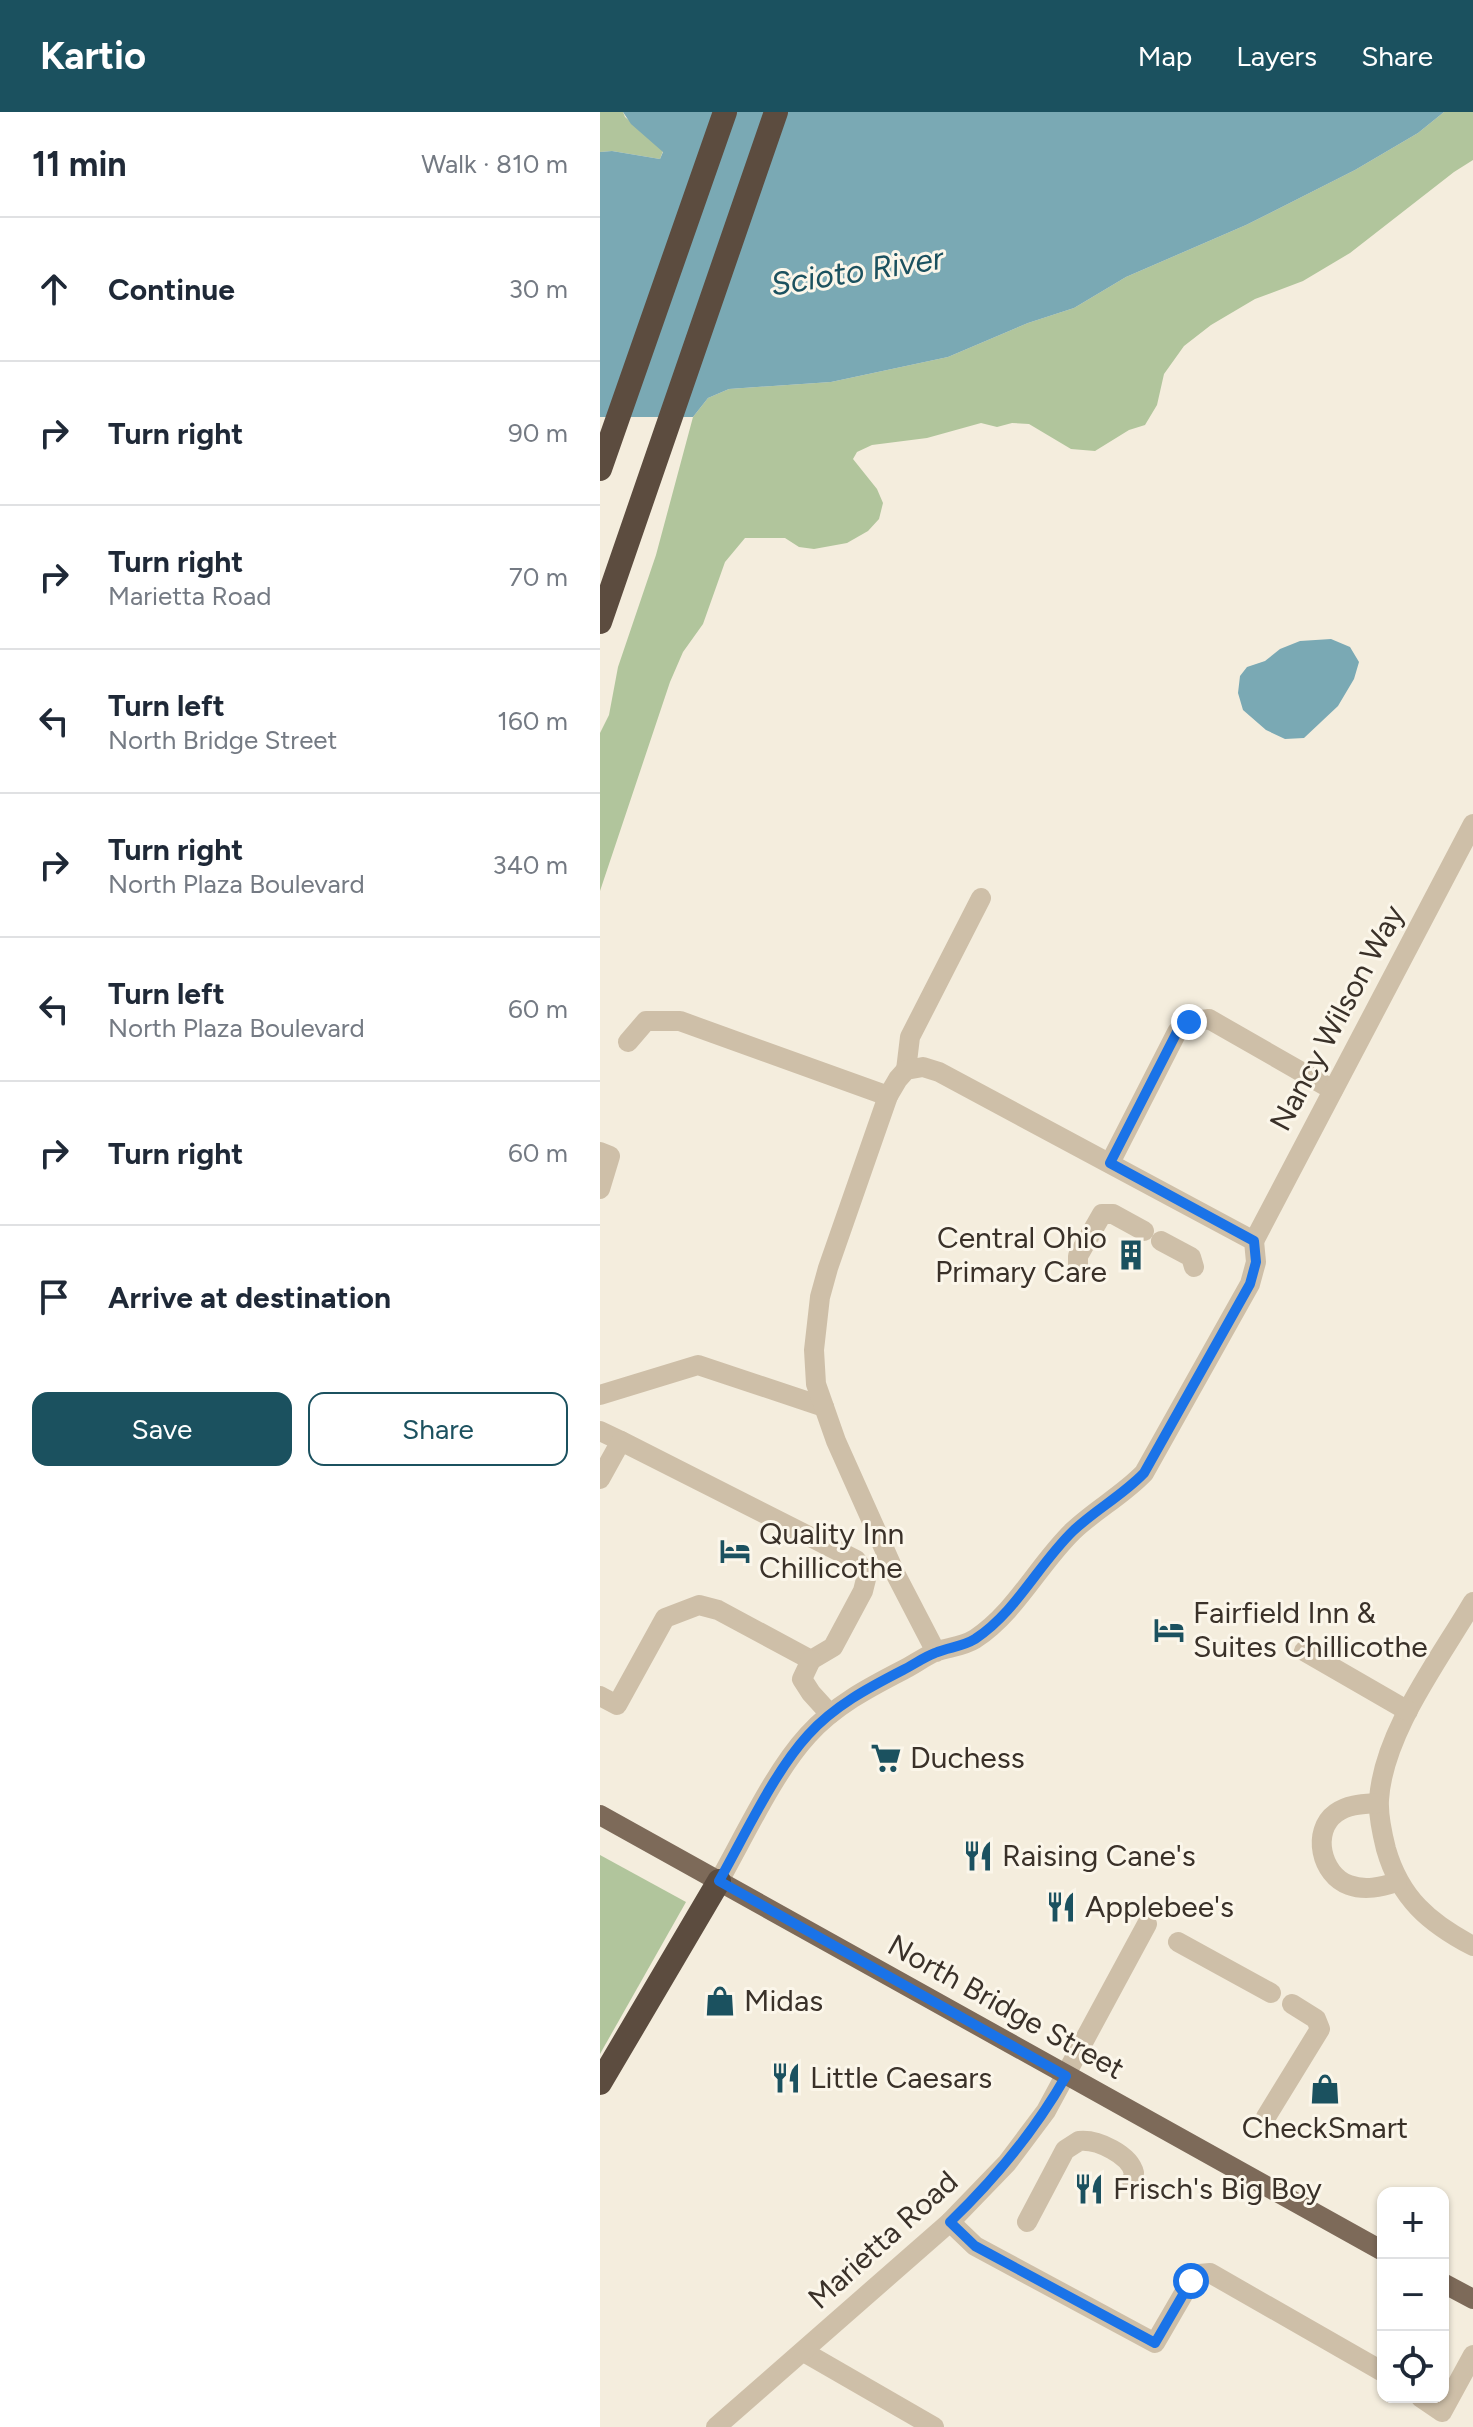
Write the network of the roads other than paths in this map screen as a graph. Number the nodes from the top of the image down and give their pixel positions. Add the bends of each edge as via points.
1 (725, 112) edge
2 (776, 112) edge
3 (600, 469) edge
4 (600, 622) edge
5 (1473, 824) edge
6 (981, 898) dead end
7 (628, 1042) dead end
8 (906, 1070) junction
9 (1333, 1090) junction
10 (888, 1096) junction
11 (600, 1152) edge
12 (1110, 1163) junction
13 (600, 1189) edge
14 (1254, 1241) junction
15 (1194, 1267) dead end
16 (1078, 1268) dead end
17 (600, 1395) edge
18 (824, 1407) junction
19 (600, 1431) edge
20 (621, 1441) junction
21 (600, 1479) edge
22 (895, 1573) junction
23 (867, 1575) junction
24 (1473, 1602) edge
25 (1304, 1651) dead end
26 (936, 1652) junction
27 (811, 1660) junction
28 (600, 1696) edge
29 (1408, 1711) junction
30 (830, 1714) junction
31 (1378, 1803) junction
32 (600, 1815) edge
33 (719, 1881) junction
34 (1397, 1882) junction
35 (1147, 1924) dead end
36 (1178, 1942) dead end
37 (1473, 1946) edge
38 (1271, 1993) dead end
39 (1292, 2004) dead end
40 (1066, 2076) junction
41 (600, 2083) edge
42 (1266, 2117) dead end
43 (1132, 2181) dead end
44 (950, 2222) junction
45 (1027, 2222) dead end
46 (1377, 2248) edge
47 (1449, 2286) edge
48 (1473, 2299) edge
49 (804, 2352) junction
50 (1473, 2355) edge
51 (1377, 2369) edge
52 (1425, 2403) edge
53 (1438, 2420) edge
54 (716, 2427) edge
55 (934, 2427) edge

1 - 3 highway
2 - 4 highway
5 - 9 street, Nancy Wilson Way
6 - 8 street via 910,1037
7 - 10 street via 646,1021 680,1021
8 - 10 street
8 - 12 street via 923,1067 939,1072
9 - 12 street via 1209,1019 1189,1022 1177,1032
9 - 14 street, Nancy Wilson Way
10 - 18 street via 820,1297 814,1350
11 - 13 street via 610,1156
12 - 14 street
14 - 26 street via 1250,1284 1144,1473 1075,1529 990,1628 960,1647
15 - 16 street via 1191,1257 1113,1214 1102,1214 1078,1256
17 - 18 street via 698,1365
18 - 22 street
19 - 20 street
20 - 21 street
20 - 23 street via 856,1560
22 - 23 street
22 - 26 street
23 - 27 street via 833,1647
24 - 29 street
25 - 29 street
26 - 30 street
27 - 28 street via 699,1605 665,1618 617,1705
27 - 30 street via 802,1679
29 - 31 street via 1386,1758
30 - 33 street via 787,1763
31 - 34 street
31 - 34 street via 1351,1806 1330,1819 1322,1855 1337,1879 1349,1885 1377,1888
32 - 33 main road, North Bridge Street
33 - 40 main road, North Bridge Street
33 - 41 highway
34 - 37 street via 1432,1921
35 - 40 street, Marietta Road
36 - 38 street
39 - 42 street via 1316,2019 1320,2029
40 - 44 street, Marietta Road via 1029,2136
40 - 46 main road, North Bridge Street
43 - 45 street via 1133,2168 1124,2157 1079,2141 1065,2150
44 - 49 street, Marietta Road
44 - 51 street via 975,2246 1155,2343 1191,2281 1210,2273
47 - 48 main road
49 - 54 street, Marietta Road
49 - 55 street
50 - 53 street
52 - 53 street

